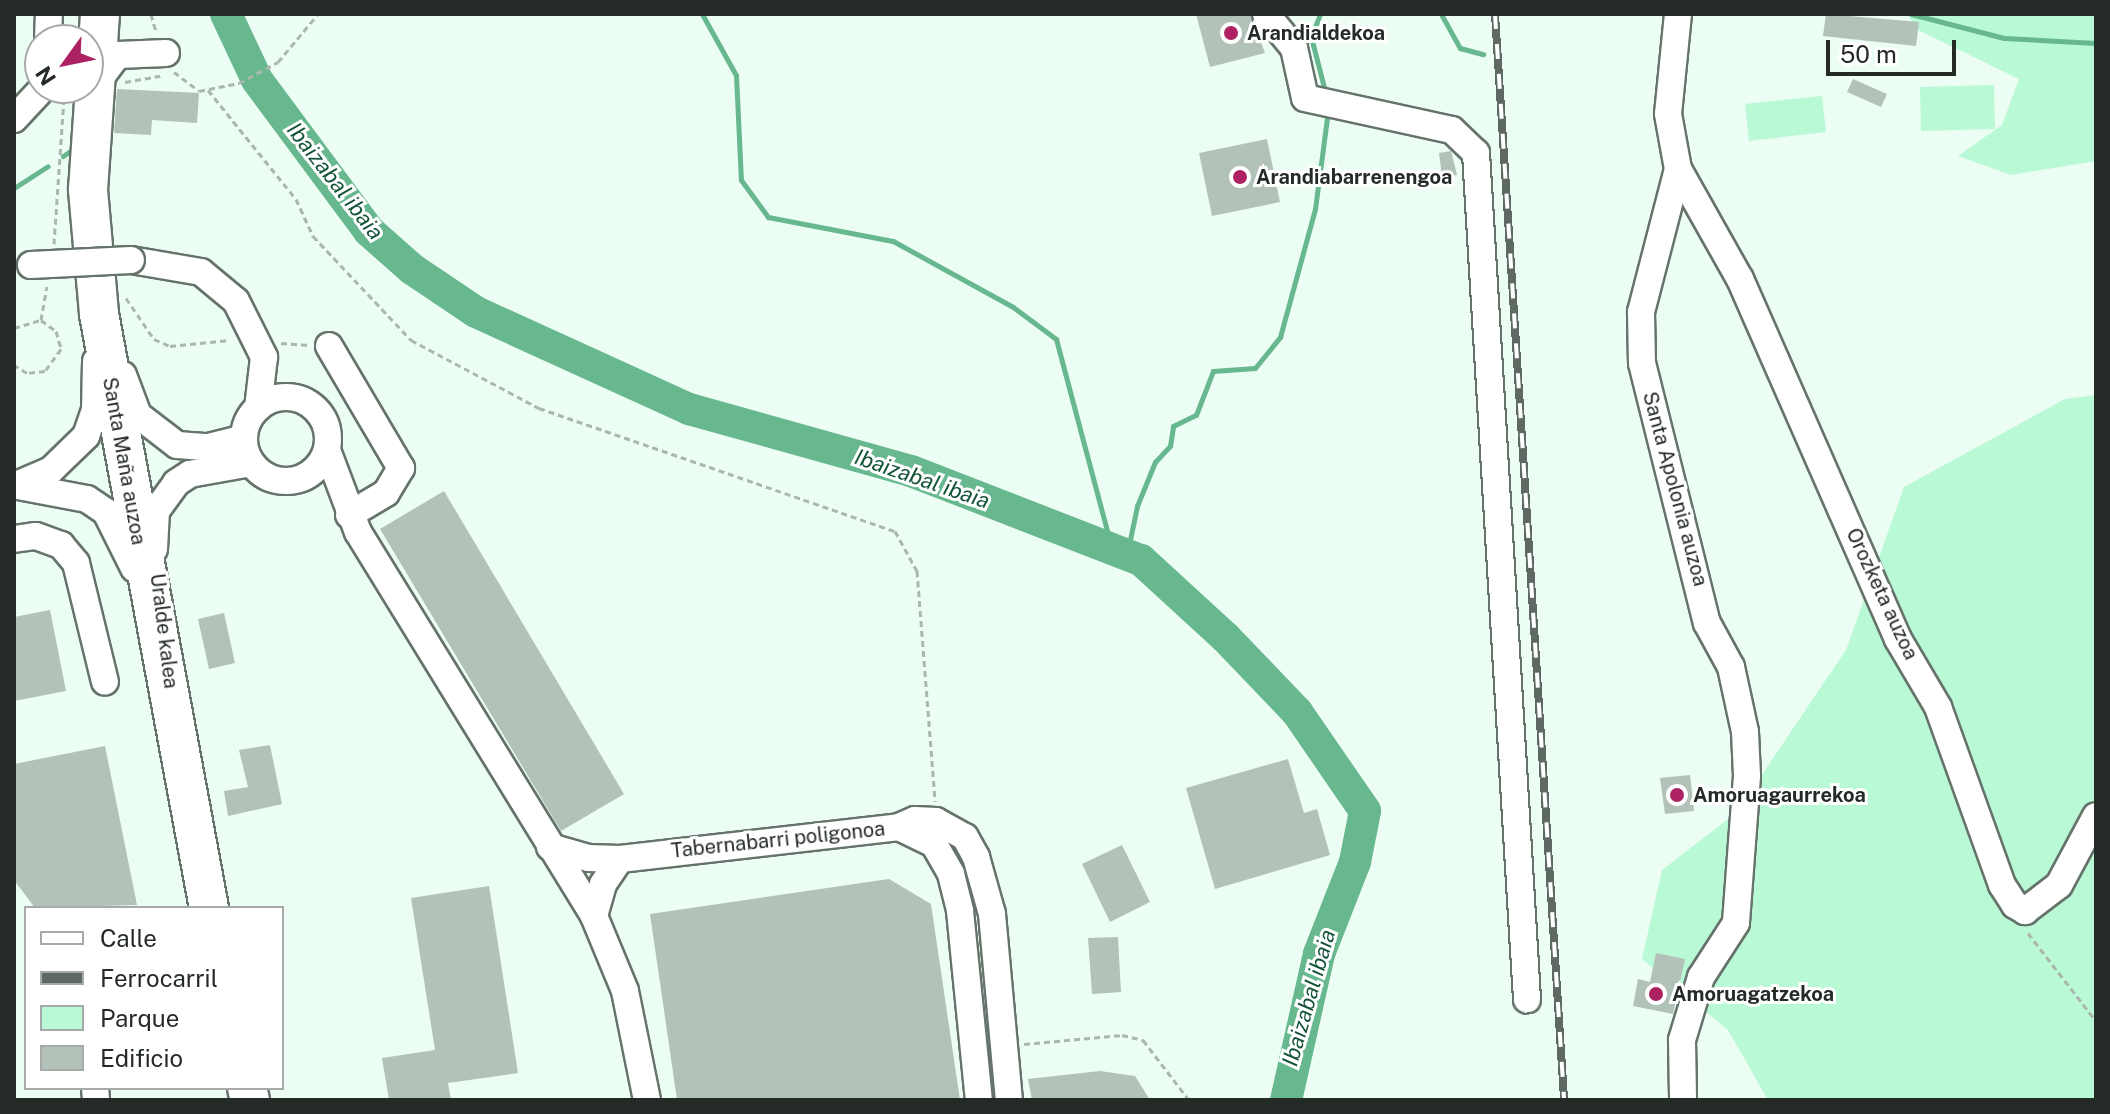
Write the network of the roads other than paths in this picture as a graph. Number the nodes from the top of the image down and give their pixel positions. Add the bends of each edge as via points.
1 (107, 14) edge
2 (1266, 14) edge
3 (1678, 14) edge
4 (118, 55) junction
5 (169, 61) road end
6 (104, 71) edge
7 (28, 104) edge
8 (91, 104) edge
9 (14, 119) edge
10 (1678, 169) junction
11 (37, 266) edge
12 (110, 300) junction
13 (320, 345) road end
14 (269, 350) junction
15 (297, 399) junction
16 (258, 408) junction
17 (247, 450) junction
18 (327, 450) junction
19 (301, 479) junction
20 (14, 486) edge
21 (346, 510) junction
22 (14, 539) edge
23 (151, 609) junction
24 (105, 682) dead end
25 (181, 767) junction
26 (2096, 816) edge
27 (899, 827) junction
28 (550, 847) junction
29 (620, 859) junction
30 (209, 906) edge
31 (594, 916) junction
32 (1527, 999) dead end
33 (647, 1100) edge
34 (979, 1100) edge
35 (1009, 1100) edge
36 (1683, 1100) edge

1 - 4 street
2 - 32 street via 1294,48 1305,98 1452,130 1476,153
3 - 10 street, Santa Apolonia auzoa via 1668,114
4 - 5 street
4 - 6 street
7 - 9 street
8 - 12 highway via 88,190
10 - 26 street, Orozketa auzoa via 1740,279 1898,639 1938,707 2002,885 2025,911 2059,885
10 - 36 street, Santa Apolonia auzoa via 1641,312 1642,363 1707,623 1731,667 1745,732 1736,923 1714,954 1682,1040
11 - 14 street, bridge via 131,260 201,272 236,301
12 - 17 street, Santa Maña auzoa via 138,415 177,445
12 - 20 street, Santa Maña auzoa via 95,410 86,436 51,470
12 - 23 highway, Santa Maña auzoa
13 - 21 street via 401,468 386,493
14 - 15 street
14 - 16 street
15 - 16 street via 271,400
15 - 18 street via 326,424
16 - 17 street
17 - 19 street via 273,480
17 - 25 street, Uralde kalea via 190,474 156,511 154,548
18 - 19 street
18 - 21 street
19 - 21 street
20 - 23 street, Santa Maña auzoa via 69,491 106,512
21 - 28 street
22 - 24 street via 36,536 61,545 76,563
23 - 25 highway, Santa Maña auzoa
25 - 30 highway, Santa Maña auzoa
27 - 29 street, Tabernabarri poligonoa
27 - 34 street, Tabernabarri poligonoa via 934,844 951,874
27 - 35 street via 915,820 936,821 965,837 976,857 992,914
28 - 29 street, Tabernabarri poligonoa via 588,858
28 - 31 street
29 - 31 street via 603,884
31 - 33 street via 625,991

